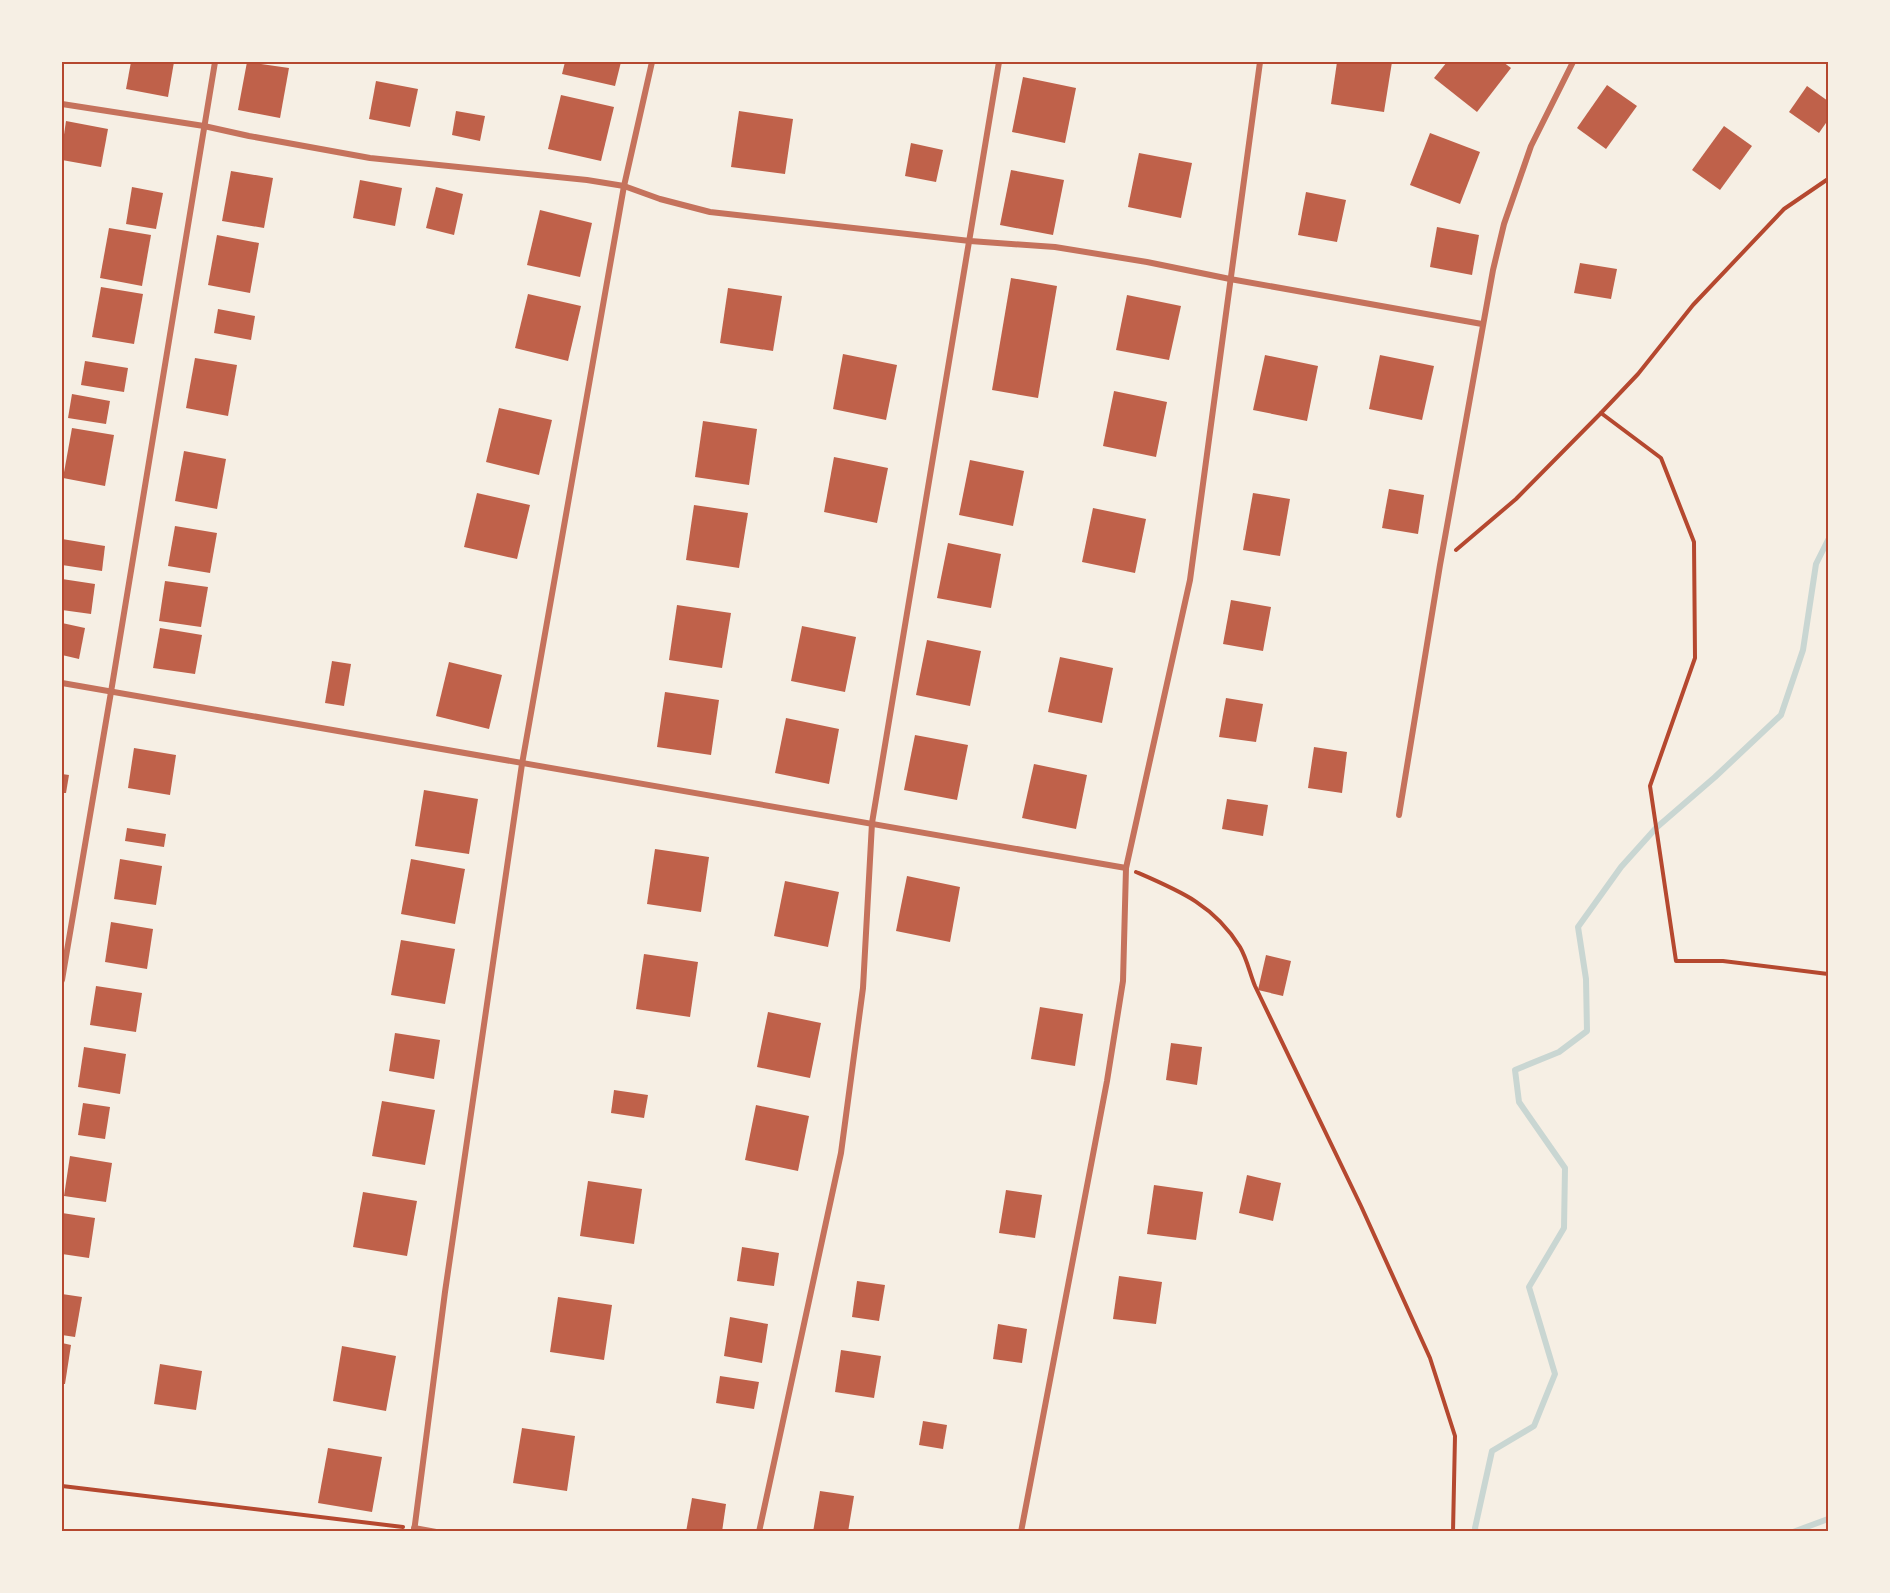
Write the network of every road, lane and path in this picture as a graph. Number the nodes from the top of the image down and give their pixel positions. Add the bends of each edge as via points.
1 (215, 62) edge
2 (652, 62) edge
3 (999, 62) edge
4 (1260, 62) edge
5 (1573, 62) edge
6 (62, 104) edge
7 (204, 126) junction
8 (1828, 179) edge
9 (624, 186) junction
10 (970, 242) junction
11 (1230, 279) junction
12 (1482, 324) junction
13 (1601, 413) junction
14 (1440, 564) junction
15 (62, 683) edge
16 (111, 692) junction
17 (522, 764) junction
18 (1399, 815) dead end
19 (872, 823) junction
20 (1126, 868) junction
21 (1828, 974) edge
22 (62, 980) edge
23 (62, 1486) edge
24 (414, 1530) edge
25 (436, 1532) edge
26 (759, 1532) edge
27 (1020, 1532) edge
28 (1453, 1532) edge

1 - 7 street
2 - 9 street
3 - 10 street
4 - 11 street
5 - 12 street via 1531,146 1512,196
6 - 7 street
7 - 9 street via 370,158
7 - 16 street
8 - 13 path via 1784,209 1693,305
9 - 10 street via 710,212
9 - 17 street
10 - 11 street via 1055,247
10 - 19 street
11 - 12 street
11 - 20 street via 1190,580
12 - 14 street
13 - 14 path via 1516,499
13 - 21 path via 1661,458 1694,542 1695,658 1650,786 1676,961 1723,961
14 - 18 street
15 - 16 street
16 - 17 street
16 - 22 street
17 - 19 street
17 - 24 street
19 - 20 street
19 - 26 street via 863,988 841,1154
20 - 27 street via 1123,981 1107,1082
20 - 28 path via 1179,891 1219,918 1241,949 1255,987 1430,1358 1455,1436
23 - 24 path
24 - 25 street

